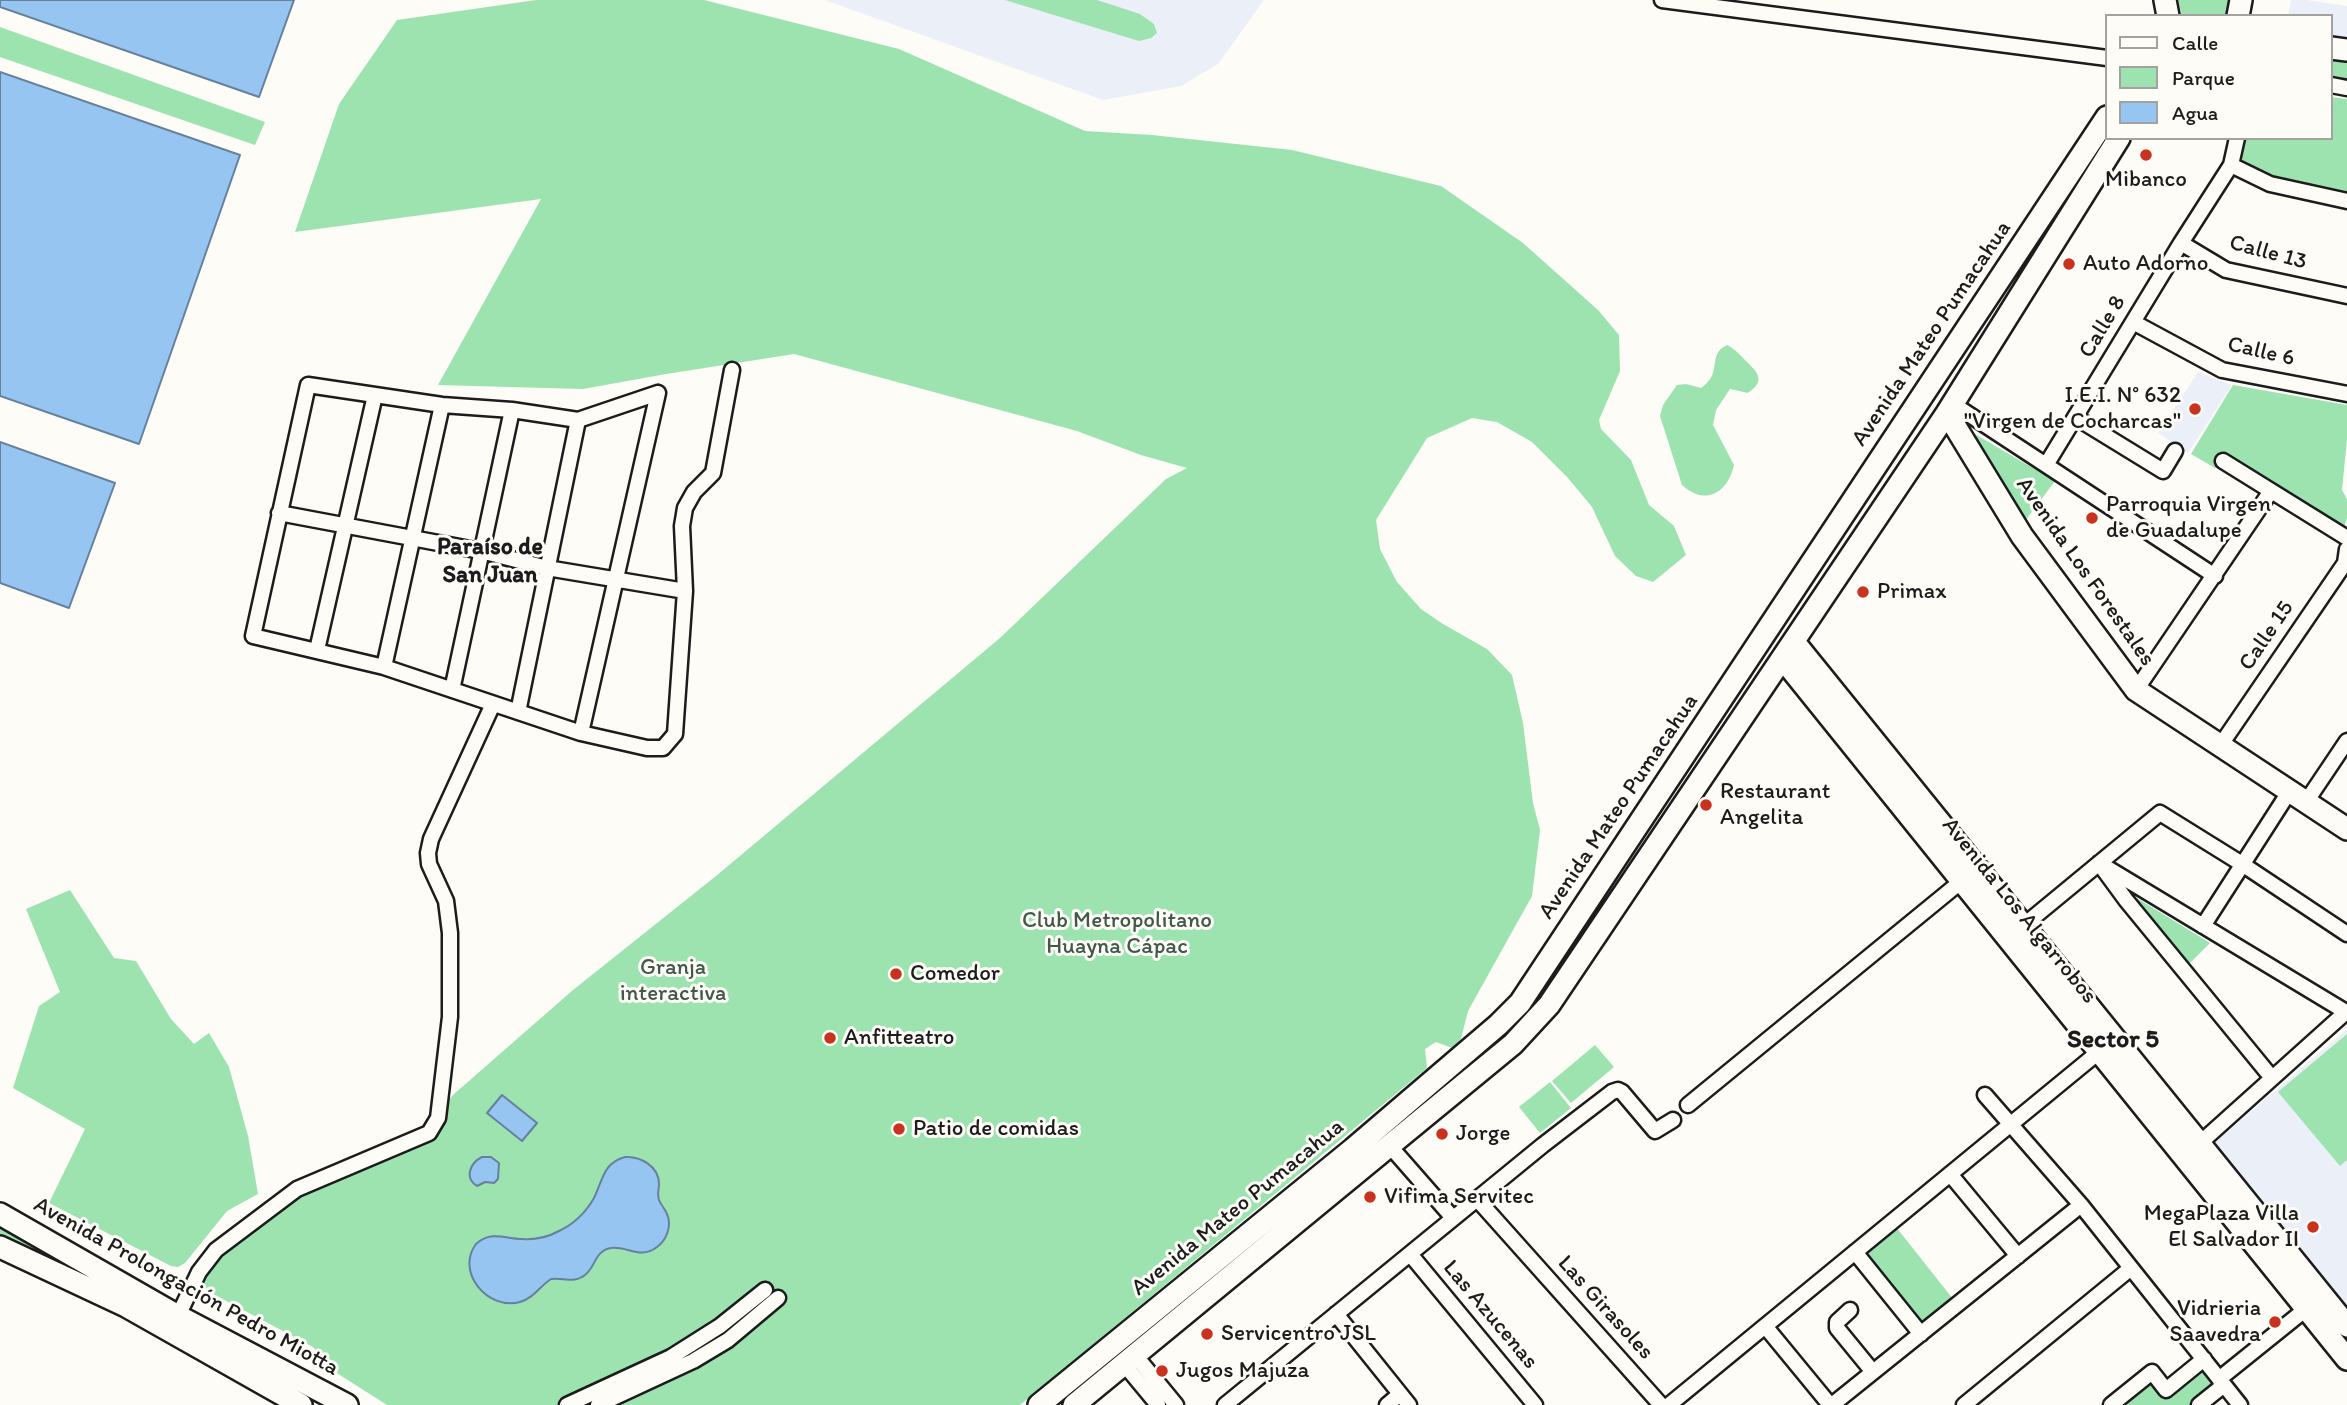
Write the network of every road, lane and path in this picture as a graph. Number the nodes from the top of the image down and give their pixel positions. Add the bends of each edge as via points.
1 (1664, 0) edge
2 (2106, 58) edge
3 (2106, 119) edge
4 (2118, 140) edge
5 (2237, 140) edge
6 (2231, 165) junction
7 (2347, 201) edge
8 (2181, 243) junction
9 (2347, 296) edge
10 (2133, 322) junction
11 (732, 370) dead end
12 (2347, 394) edge
13 (375, 395) junction
14 (442, 405) junction
15 (1950, 408) junction
16 (512, 410) junction
17 (2076, 416) junction
18 (578, 420) junction
19 (2175, 452) dead end
20 (2223, 461) dead end
21 (2046, 465) junction
22 (2272, 491) junction
23 (279, 513) junction
24 (345, 526) junction
25 (413, 538) junction
26 (2347, 538) edge
27 (2347, 549) edge
28 (481, 551) junction
29 (547, 568) junction
30 (2215, 576) junction
31 (615, 580) junction
32 (685, 591) junction
33 (317, 650) junction
34 (1788, 651) junction
35 (384, 667) junction
36 (452, 690) junction
37 (2136, 690) junction
38 (492, 704) junction
39 (518, 712) junction
40 (581, 733) junction
41 (2347, 741) edge
42 (2220, 746) junction
43 (2298, 797) junction
44 (2347, 829) edge
45 (2099, 863) junction
46 (2242, 864) junction
47 (1969, 875) junction
48 (2023, 926) junction
49 (2203, 926) junction
50 (2347, 934) edge
51 (2107, 1045) junction
52 (2272, 1078) junction
53 (1985, 1096) dead end
54 (1688, 1105) dead end
55 (1673, 1120) dead end
56 (2011, 1124) junction
57 (2199, 1143) junction
58 (1389, 1145) junction
59 (1950, 1174) junction
60 (1477, 1199) junction
61 (2081, 1205) junction
62 (0, 1214) edge
63 (1453, 1218) junction
64 (0, 1247) edge
65 (1855, 1252) junction
66 (1410, 1254) junction
67 (2018, 1256) junction
68 (2131, 1268) junction
69 (765, 1290) dead end
70 (778, 1298) dead end
71 (2306, 1309) junction
72 (1850, 1310) dead end
73 (1336, 1314) junction
74 (178, 1316) junction
75 (1765, 1326) junction
76 (2347, 1326) edge
77 (1921, 1334) junction
78 (1129, 1359) junction
79 (2204, 1359) junction
80 (2347, 1359) edge
81 (1873, 1372) junction
82 (2221, 1382) junction
83 (1405, 1399) edge
84 (301, 1405) edge
85 (347, 1405) edge
86 (567, 1405) edge
87 (598, 1405) edge
88 (1039, 1405) edge
89 (1074, 1405) edge
90 (1158, 1405) edge
91 (1176, 1405) edge
92 (1225, 1405) edge
93 (1387, 1405) edge
94 (1535, 1405) edge
95 (1661, 1405) edge
96 (1669, 1405) edge
97 (1831, 1405) edge
98 (1965, 1405) edge
99 (2111, 1405) edge
100 (2199, 1405) edge
101 (2240, 1405) edge

1 - 2 street
3 - 88 main road, Avenida Mateo Pumacahua via 1520,1003 1353,1149
4 - 15 main road, Avenida Mateo Pumacahua
5 - 6 street, Calle 8
6 - 7 street via 2270,184
6 - 8 street, Calle 8
8 - 9 street, Calle 13 via 2226,270
8 - 10 street, Calle 8
10 - 12 street, Calle 6 via 2222,370
10 - 17 street, Calle 8
11 - 32 street via 713,473 685,508
13 - 14 street
13 - 23 street via 308,385
13 - 24 street
14 - 16 street
14 - 25 street
15 - 21 street
15 - 34 main road, Avenida Mateo Pumacahua
15 - 37 main road, Avenida Los Forestales via 2022,536
16 - 18 street
16 - 28 street
17 - 19 street via 2163,471
17 - 21 street, Calle 8
18 - 29 street
18 - 31 street via 659,393
20 - 22 street
21 - 30 street
22 - 26 street
22 - 30 street
23 - 24 street
23 - 33 street via 253,636
24 - 25 street
24 - 33 street
25 - 28 street
25 - 35 street
27 - 42 street, Calle 15 via 2345,563
28 - 29 street
28 - 36 street
29 - 31 street
29 - 39 street
30 - 37 street
31 - 32 street
31 - 40 street
32 - 40 street via 675,734 670,741 663,748 647,748
33 - 35 street
34 - 47 main road, Avenida Los Algarrobos
34 - 58 main road, Avenida Mateo Pumacahua via 1549,1005 1513,1044
35 - 36 street
36 - 38 street
37 - 42 main road, Avenida Los Forestales
38 - 39 street
38 - 74 street via 428,853 446,901 450,933 450,1017 435,1126 429,1133 297,1189 206,1260
39 - 40 street
41 - 43 street
42 - 43 main road, Avenida Los Forestales
43 - 44 main road, Avenida Los Forestales
43 - 46 street
45 - 46 street via 2160,813
45 - 48 street
45 - 49 street
45 - 52 street
46 - 49 street
46 - 50 street
47 - 48 main road, Avenida Los Algarrobos
47 - 51 main road, Avenida Los Algarrobos
47 - 54 street
48 - 51 main road, Avenida Los Algarrobos
49 - 52 street via 2346,1012
51 - 56 street
51 - 57 main road, Avenida Los Algarrobos
51 - 71 main road, Avenida Los Algarrobos
52 - 57 street
53 - 56 street
55 - 60 street via 1656,1131 1622,1092 1612,1092
56 - 59 street
56 - 61 street
57 - 76 main road, Avenida Los Algarrobos
58 - 63 street
58 - 78 main road, Avenida Mateo Pumacahua
59 - 65 street
59 - 67 street
60 - 63 street
60 - 95 street, Las Girasoles
61 - 67 street
61 - 68 street
62 - 74 main road, Avenida Prolongación Pedro Miotta
63 - 66 street
64 - 84 main road, Avenida Prolongación Pedro Miotta via 126,1306
65 - 75 street
65 - 77 street
66 - 73 street
66 - 94 street, Las Azucenas
67 - 77 street
68 - 79 street
68 - 98 street
69 - 86 street via 671,1357
70 - 87 street via 705,1354
71 - 80 main road, Avenida Los Algarrobos
71 - 82 street
72 - 81 street via 1837,1322 1837,1328
73 - 83 street
73 - 92 street
74 - 85 main road, Avenida Prolongación Pedro Miotta
75 - 96 street
75 - 97 street
77 - 81 street
78 - 89 main road, Avenida Mateo Pumacahua
78 - 90 street
78 - 91 street
79 - 82 street
79 - 99 street via 2166,1390 2152,1372
81 - 97 street
82 - 100 street
82 - 101 street
83 - 93 street

